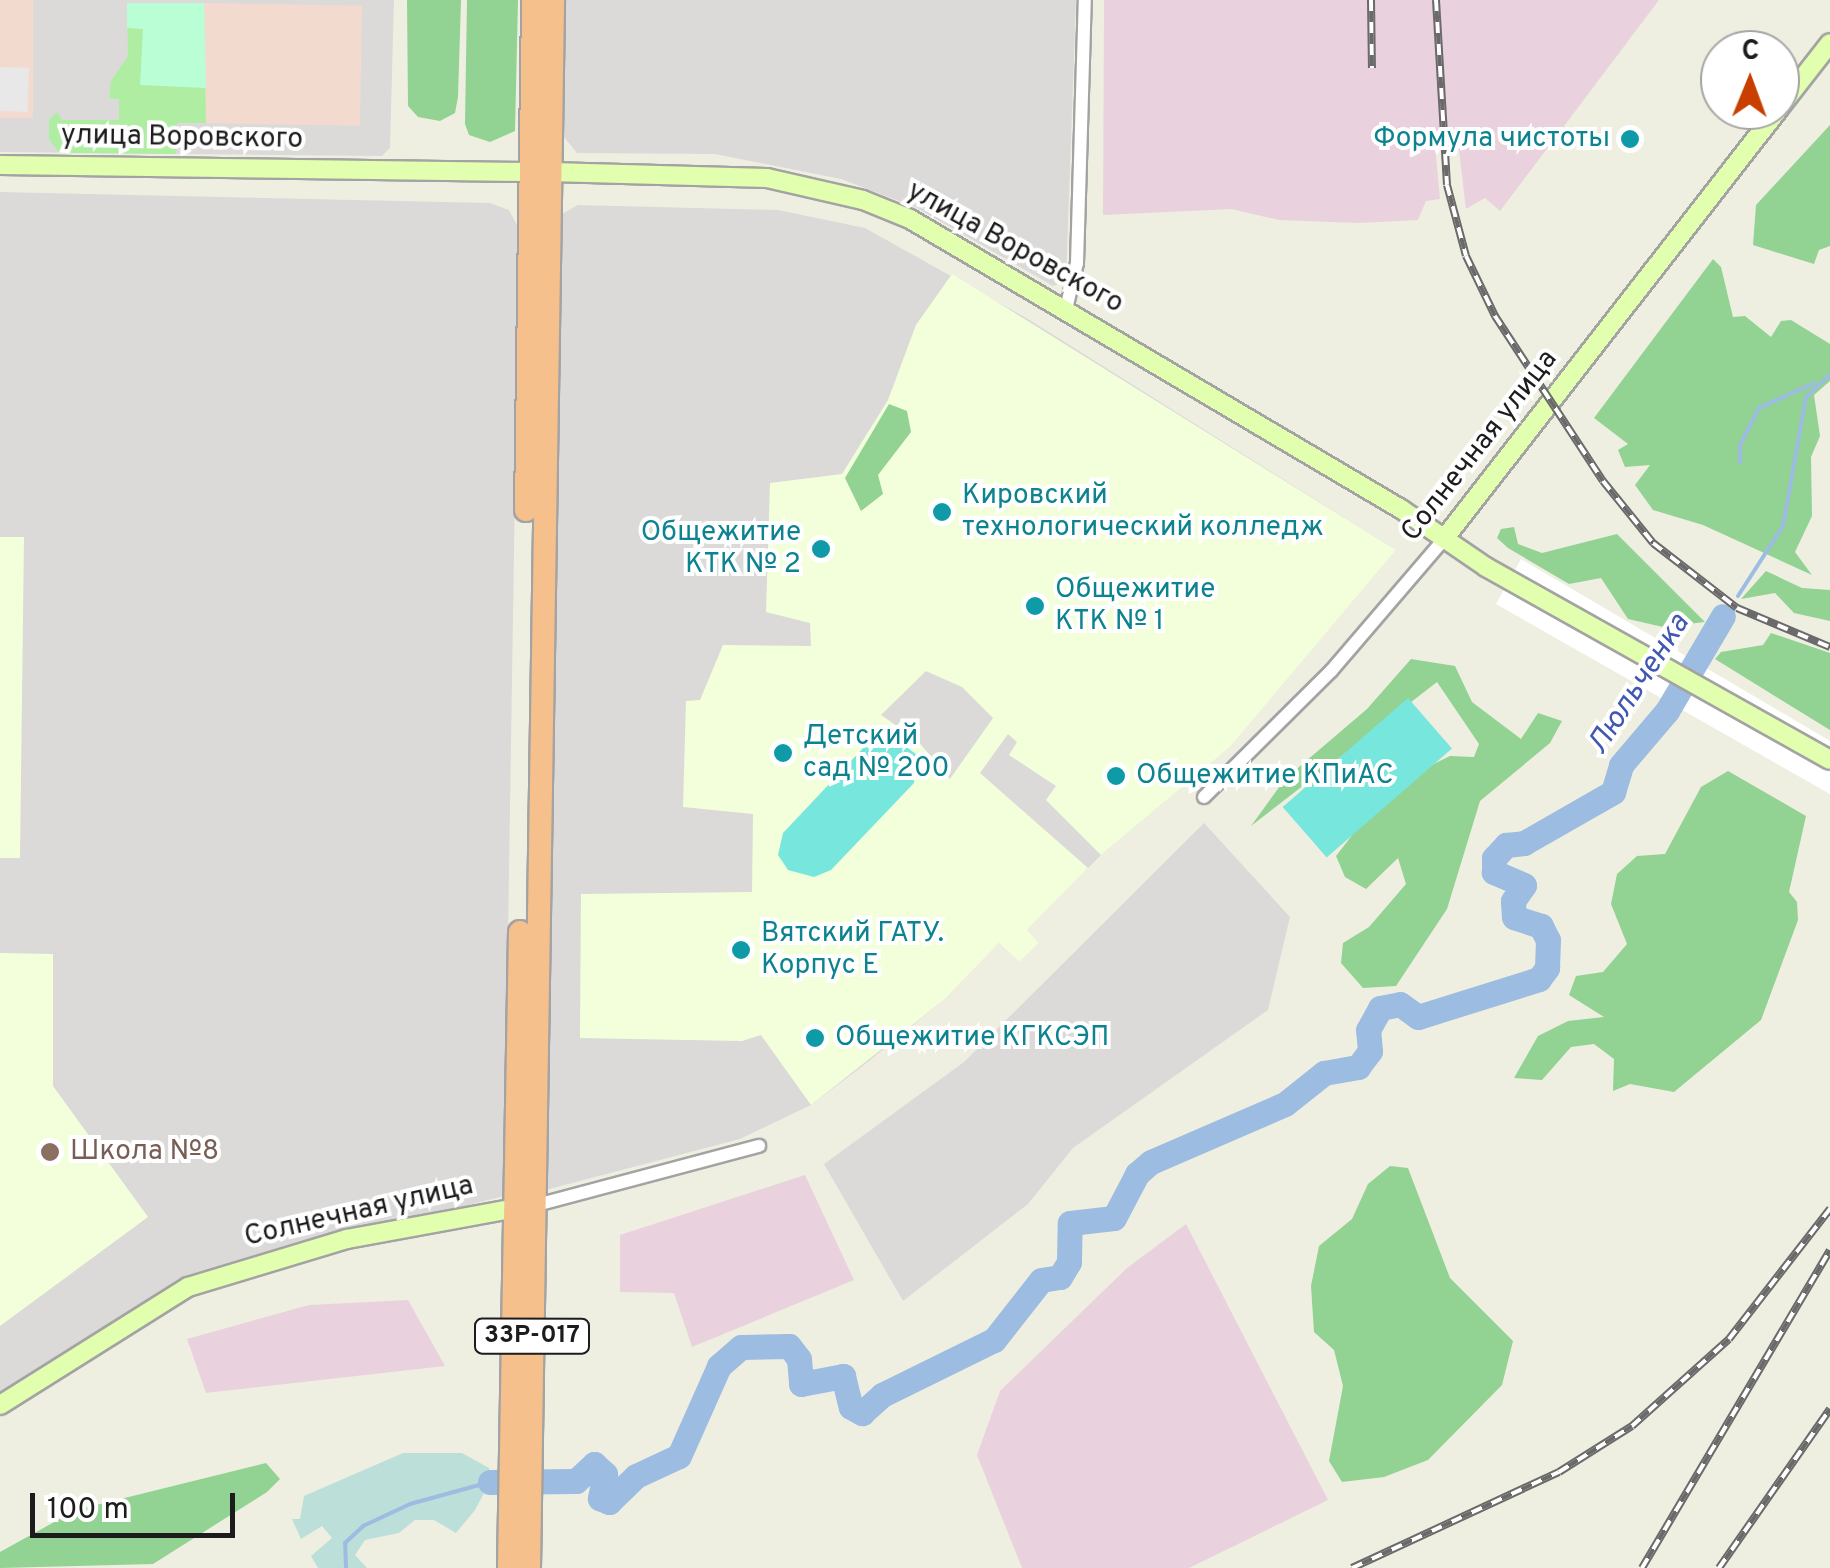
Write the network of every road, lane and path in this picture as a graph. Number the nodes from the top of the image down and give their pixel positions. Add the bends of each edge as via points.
1 (533, 0) edge
2 (553, 0) edge
3 (1085, 0) edge
4 (1830, 43) edge
5 (1800, 81) edge
6 (1762, 130) edge
7 (0, 165) edge
8 (540, 172) junction
9 (1066, 309) junction
10 (1444, 539) junction
11 (1830, 760) edge
12 (1204, 797) dead end
13 (759, 1146) dead end
14 (525, 1207) junction
15 (0, 1405) edge
16 (520, 1502) junction
17 (508, 1568) edge
18 (529, 1568) edge

1 - 8 highway
2 - 8 highway
3 - 9 street via 1077,263
4 - 5 main road, Солнечная улица
6 - 10 main road, Солнечная улица
7 - 8 main road, улица Воровского
8 - 9 main road, улица Воровского via 732,176 810,186 910,220
8 - 14 highway via 536,1010
8 - 14 highway via 519,1029
9 - 10 main road, улица Воровского
10 - 11 main road, улица Воровского
10 - 12 street, Солнечная улица via 1331,671
13 - 14 street, Солнечная улица
14 - 15 main road, Солнечная улица via 347,1240 188,1287
14 - 16 highway, 33Р-017
16 - 17 highway, 33Р-017
16 - 18 highway, 33Р-017

